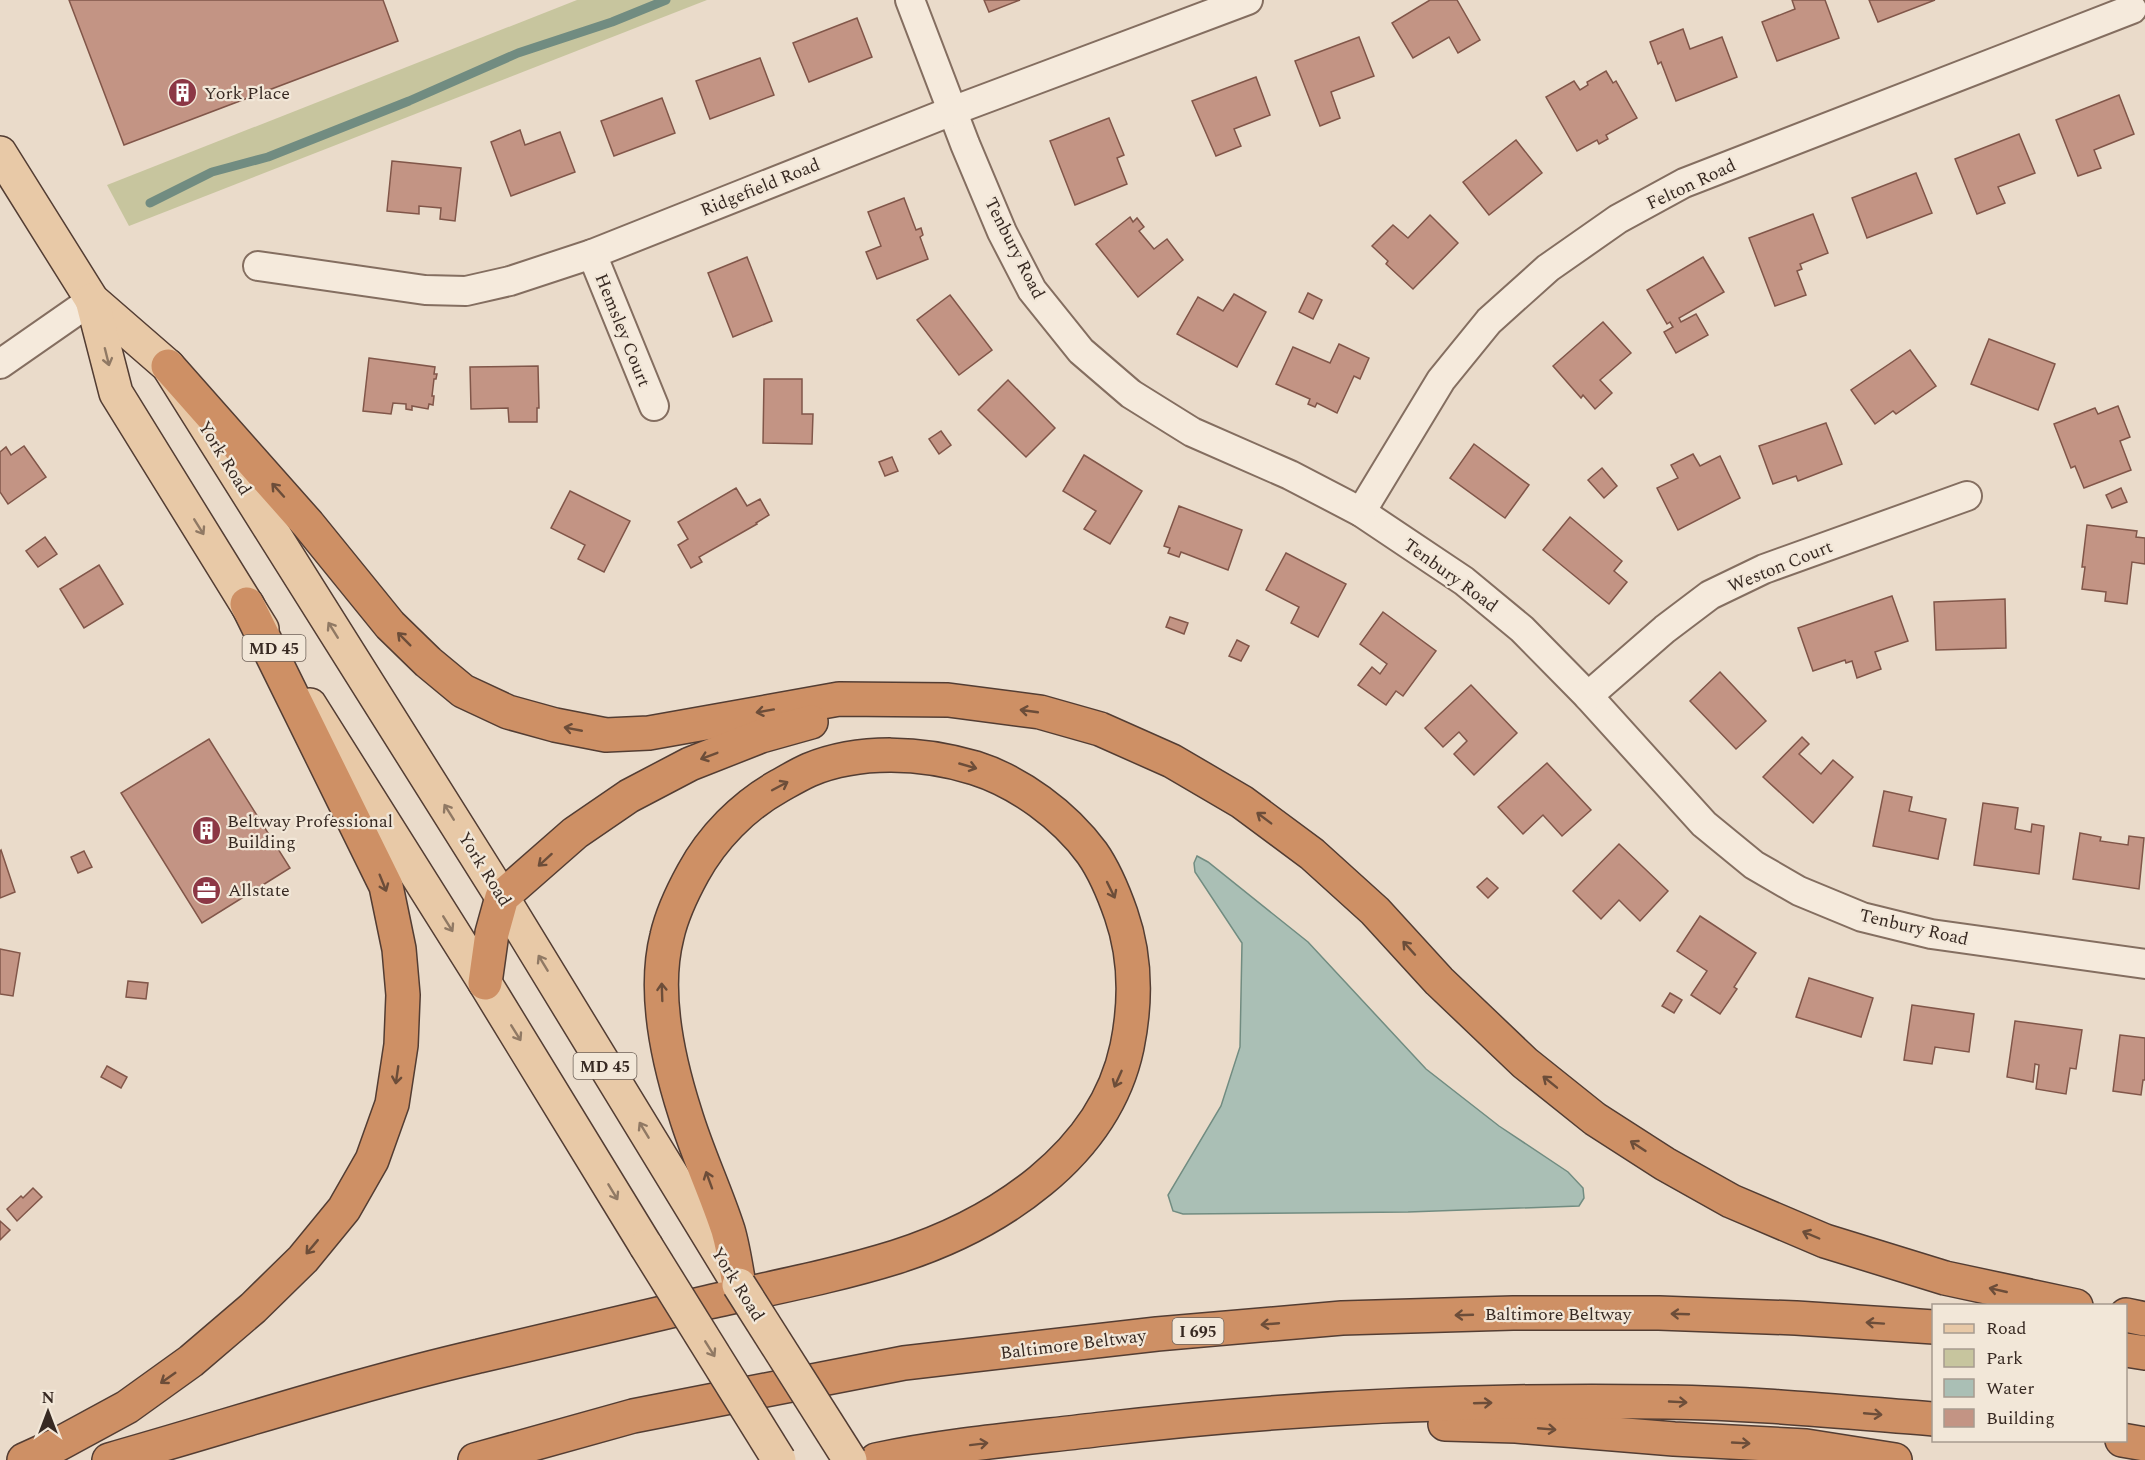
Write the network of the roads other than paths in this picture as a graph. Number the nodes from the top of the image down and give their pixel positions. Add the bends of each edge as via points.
1 (910, 0) edge
2 (1248, 0) edge
3 (2135, 13) edge
4 (952, 111) junction
5 (0, 153) edge
6 (592, 254) junction
7 (258, 266) dead end
8 (92, 300) junction
9 (0, 364) edge
10 (168, 366) junction
11 (654, 406) dead end
12 (1967, 496) dead end
13 (1362, 512) junction
14 (247, 604) junction
15 (1588, 696) junction
16 (948, 700) junction
17 (502, 897) junction
18 (2145, 964) edge
19 (485, 983) junction
20 (718, 1234) junction
21 (739, 1285) joint
22 (2070, 1304) edge
23 (2127, 1315) edge
24 (2145, 1318) edge
25 (1932, 1327) edge
26 (2127, 1350) edge
27 (2145, 1353) edge
28 (1932, 1419) edge
29 (1173, 1421) junction
30 (2127, 1441) edge
31 (2145, 1444) edge
32 (906, 1455) edge
33 (24, 1460) edge
34 (109, 1460) edge
35 (475, 1460) edge
36 (779, 1460) edge
37 (850, 1460) edge
38 (876, 1460) edge
39 (1896, 1460) edge

1 - 4 street, Tenbury Road
2 - 4 street, Ridgefield Road
3 - 13 street, Felton Road via 1684,183 1618,219 1548,268 1490,321 1441,380
4 - 6 street, Ridgefield Road
4 - 13 street, Tenbury Road via 1002,232 1032,290 1081,351 1131,394 1192,432
5 - 8 main road, York Road / MD 45
6 - 7 street, Ridgefield Road via 466,291 425,290
6 - 11 street, Hemsley Court
8 - 9 street
8 - 10 main road, York Road / MD 45
8 -> 14 main road, York Road / MD 45 via 116,393
16 -> 10 highway via 839,699 649,733 606,735 508,712 463,691 398,632
17 -> 10 main road, York Road / MD 45
12 - 15 street, Weston Court via 1764,569 1710,595
13 - 15 street, Tenbury Road via 1464,581 1522,629
14 -> 19 main road, York Road / MD 45
14 -> 33 highway via 386,886 399,949 403,995 401,1045 392,1104 372,1160 344,1209 303,1259 253,1308 191,1361 127,1407
15 - 18 street, Tenbury Road via 1704,824 1754,865 1799,891 1862,917 1931,934
16 -> 17 highway via 841,713 761,736 690,764 629,796 575,833
22 -> 16 highway via 1934,1275 1825,1241 1731,1201 1595,1119 1525,1063 1439,981 1375,911 1312,854 1242,802 1172,761 1100,729 1040,712
17 - 19 highway
20 -> 17 main road, York Road / MD 45
19 -> 36 main road, York Road / MD 45, bridge
20 - 21 highway
20 -> 34 highway via 668,1050 661,990 666,939 679,898 704,852 733,820 765,794 808,771 844,760 899,755 943,760 981,770 1017,786 1062,820 1094,855 1129,938 1133,982 1132,1022 1123,1066 1103,1113 1071,1155 1019,1198 960,1231 898,1256 434,1366
21 - 37 main road, York Road, bridge
23 - 24 highway
25 -> 35 highway, Baltimore Beltway / I 695 via 1682,1314 1513,1313 1341,1318 1168,1333 904,1363 633,1416
26 - 27 highway
29 -> 28 highway via 1348,1407 1515,1401 1670,1401
32 -> 29 highway
29 -> 39 highway via 1516,1426 1806,1446
30 - 31 highway
32 - 38 highway

